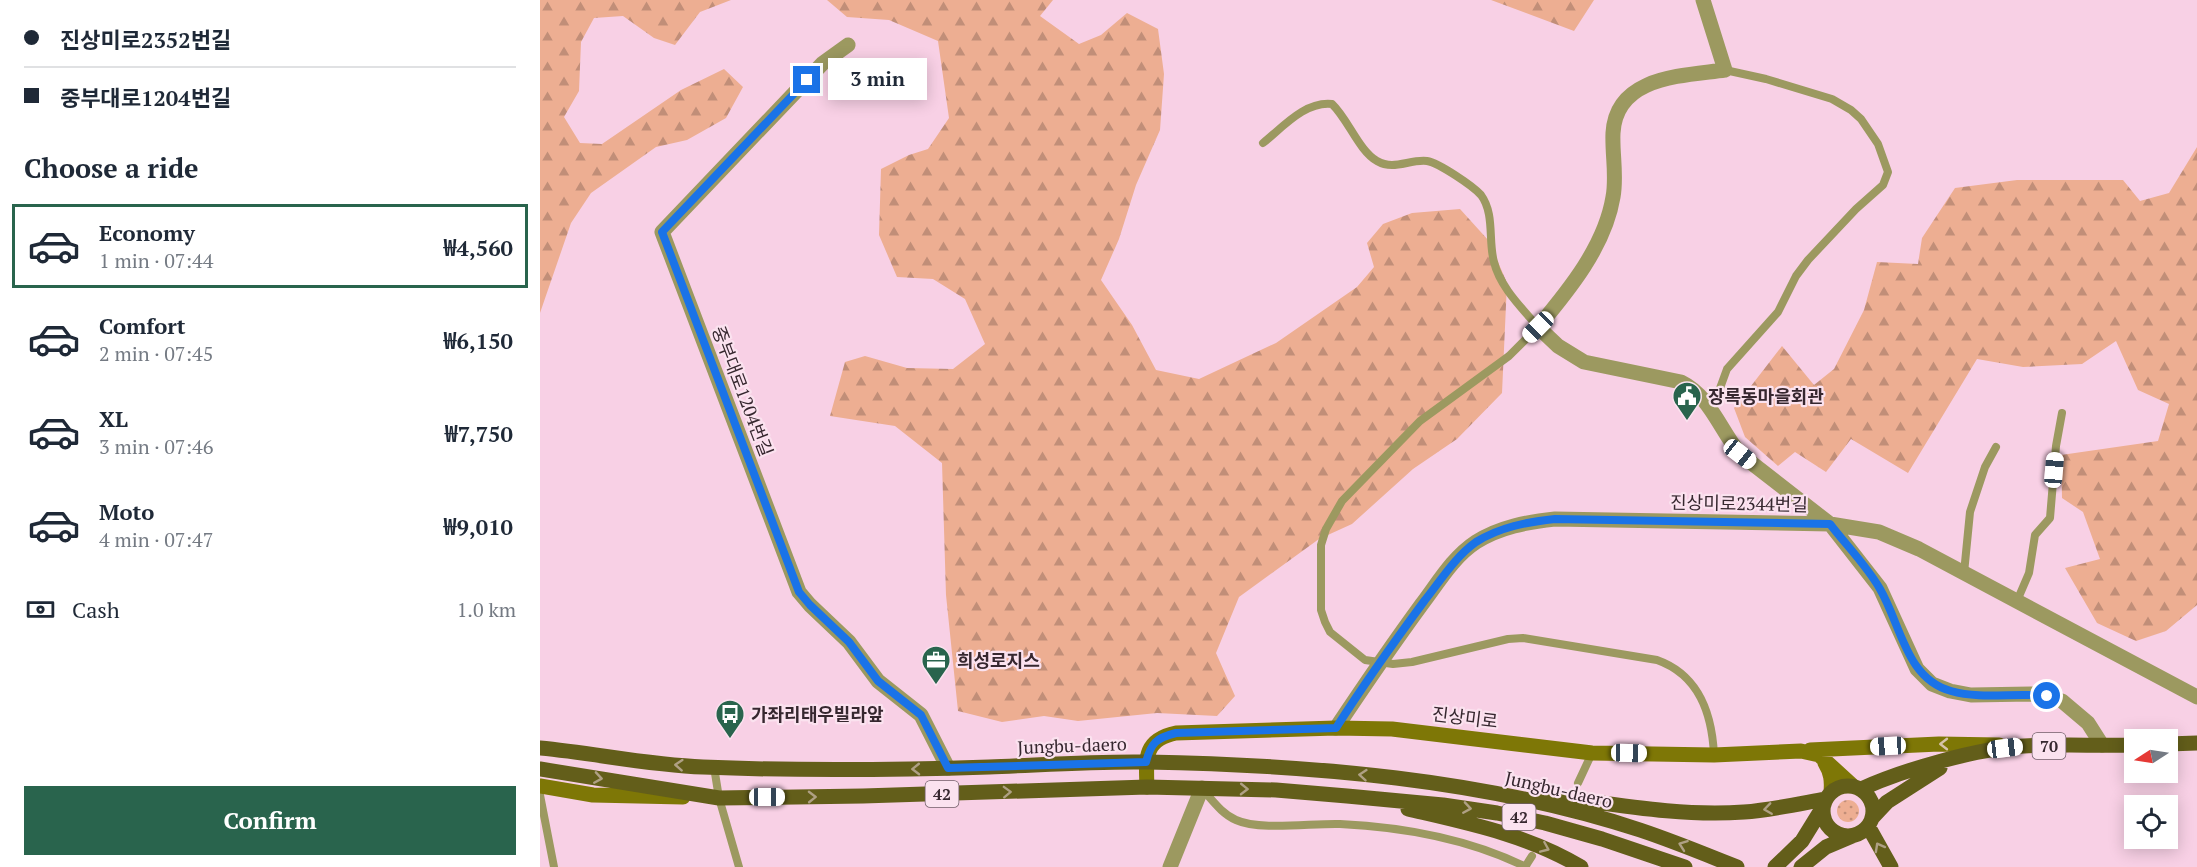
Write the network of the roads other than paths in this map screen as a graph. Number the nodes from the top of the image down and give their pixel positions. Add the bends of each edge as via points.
1 (1703, 0) edge
2 (848, 45) dead end
3 (1725, 70) junction
4 (1263, 143) dead end
5 (1538, 327) junction
6 (1711, 411) junction
7 (2062, 413) dead end
8 (1996, 447) dead end
9 (1830, 524) junction
10 (1964, 573) junction
11 (2017, 601) junction
12 (1379, 663) junction
13 (2197, 697) edge
14 (1336, 728) junction
15 (2197, 743) edge
16 (2178, 744) edge
17 (2124, 745) edge
18 (2023, 746) junction
19 (2102, 746) junction
20 (540, 748) edge
21 (1802, 751) junction
22 (1592, 753) junction
23 (1714, 754) junction
24 (1819, 755) junction
25 (1964, 757) junction
26 (1146, 762) junction
27 (714, 767) junction
28 (948, 768) junction
29 (540, 770) edge
30 (1421, 781) junction
31 (1578, 783) dead end
32 (540, 786) edge
33 (1148, 787) junction
34 (1202, 788) junction
35 (1857, 788) junction
36 (540, 795) edge
37 (1347, 796) junction
38 (719, 798) junction
39 (1826, 799) junction
40 (1870, 822) junction
41 (1855, 835) junction
42 (1532, 856) dead end
43 (554, 867) edge
44 (739, 867) edge
45 (1170, 867) edge
46 (1526, 867) edge
47 (1581, 867) edge
48 (1685, 867) edge
49 (1737, 867) edge
50 (1775, 867) edge
51 (1801, 867) edge
52 (1891, 867) edge

1 - 3 street
2 - 28 street, 중부대로1204번길 via 823,63 662,232 799,592 849,642 878,681 921,715
3 - 5 street via 1656,82 1626,98 1615,120 1613,197 1603,231 1561,300
3 - 6 lane via 1832,99 1851,110 1878,144 1888,172 1883,185 1808,260 1778,312 1727,369
4 - 5 lane via 1297,115 1322,103 1332,104 1374,160 1396,166 1426,161 1472,187 1482,196 1488,210 1498,273
5 - 6 street via 1558,346 1584,362 1681,382 1704,399
5 - 12 lane via 1509,356 1420,422 1342,501 1326,529 1320,566 1325,622 1330,632 1354,652
6 - 9 street via 1740,454
7 - 11 lane via 2050,518 2035,535 2029,573
8 - 10 lane via 1970,512
9 - 10 street, 진상미로2344번길 via 1879,532
9 - 12 street, 진상미로2344번길 via 1555,519 1501,529 1457,558
9 - 19 street via 1880,588 1917,669 1932,684 1971,695 2031,694 2062,701 2088,723
10 - 11 street, 진상미로2344번길
11 - 13 street, 진상미로2344번길
12 - 14 street, 진상미로2344번길
12 - 23 lane via 1412,662 1523,638 1657,660 1671,665 1694,686 1709,717
14 - 22 street, 진상미로 via 1434,733
14 - 26 street, 진상미로 via 1176,733 1156,740
15 - 16 main road
17 - 19 main road, 70
18 - 19 main road, 70
18 -> 21 street via 1939,744
18 - 25 main road, 70
27 -> 20 main road, Jungbu-daero / 42 via 649,763
21 - 23 street, 진상미로
21 - 24 street, 진상미로
22 - 23 street, 진상미로
22 - 31 lane
24 - 35 street
24 - 39 street via 1832,780
25 - 35 main road
25 - 40 main road via 1887,802
26 - 28 main road, Jungbu-daero / 42
30 -> 26 main road, Jungbu-daero / 42 via 1265,767
26 - 33 street
28 -> 27 main road, Jungbu-daero / 42
27 - 38 lane
29 -> 38 main road, Jungbu-daero / 42
39 -> 30 main road via 1743,812 1676,811
49 -> 30 main road, Jungbu-daero / 42 via 1639,829 1577,812
32 - 38 street via 593,795
33 - 34 main road, Jungbu-daero / 42
38 -> 33 main road, Jungbu-daero / 42
34 -> 37 main road, Jungbu-daero / 42
34 - 45 street
34 - 46 lane via 1223,812 1252,825 1340,824 1421,834 1467,844
35 - 39 main road via 1845,786
35 - 40 main road via 1871,802
36 - 43 lane
37 -> 47 main road via 1507,834
37 -> 48 main road, Jungbu-daero / 42 via 1516,817 1602,839
38 - 44 lane
39 - 41 main road via 1823,815 1831,830
39 - 50 main road via 1802,841
40 - 41 main road
52 -> 40 main road
41 - 51 main road via 1826,846
42 - 46 lane

